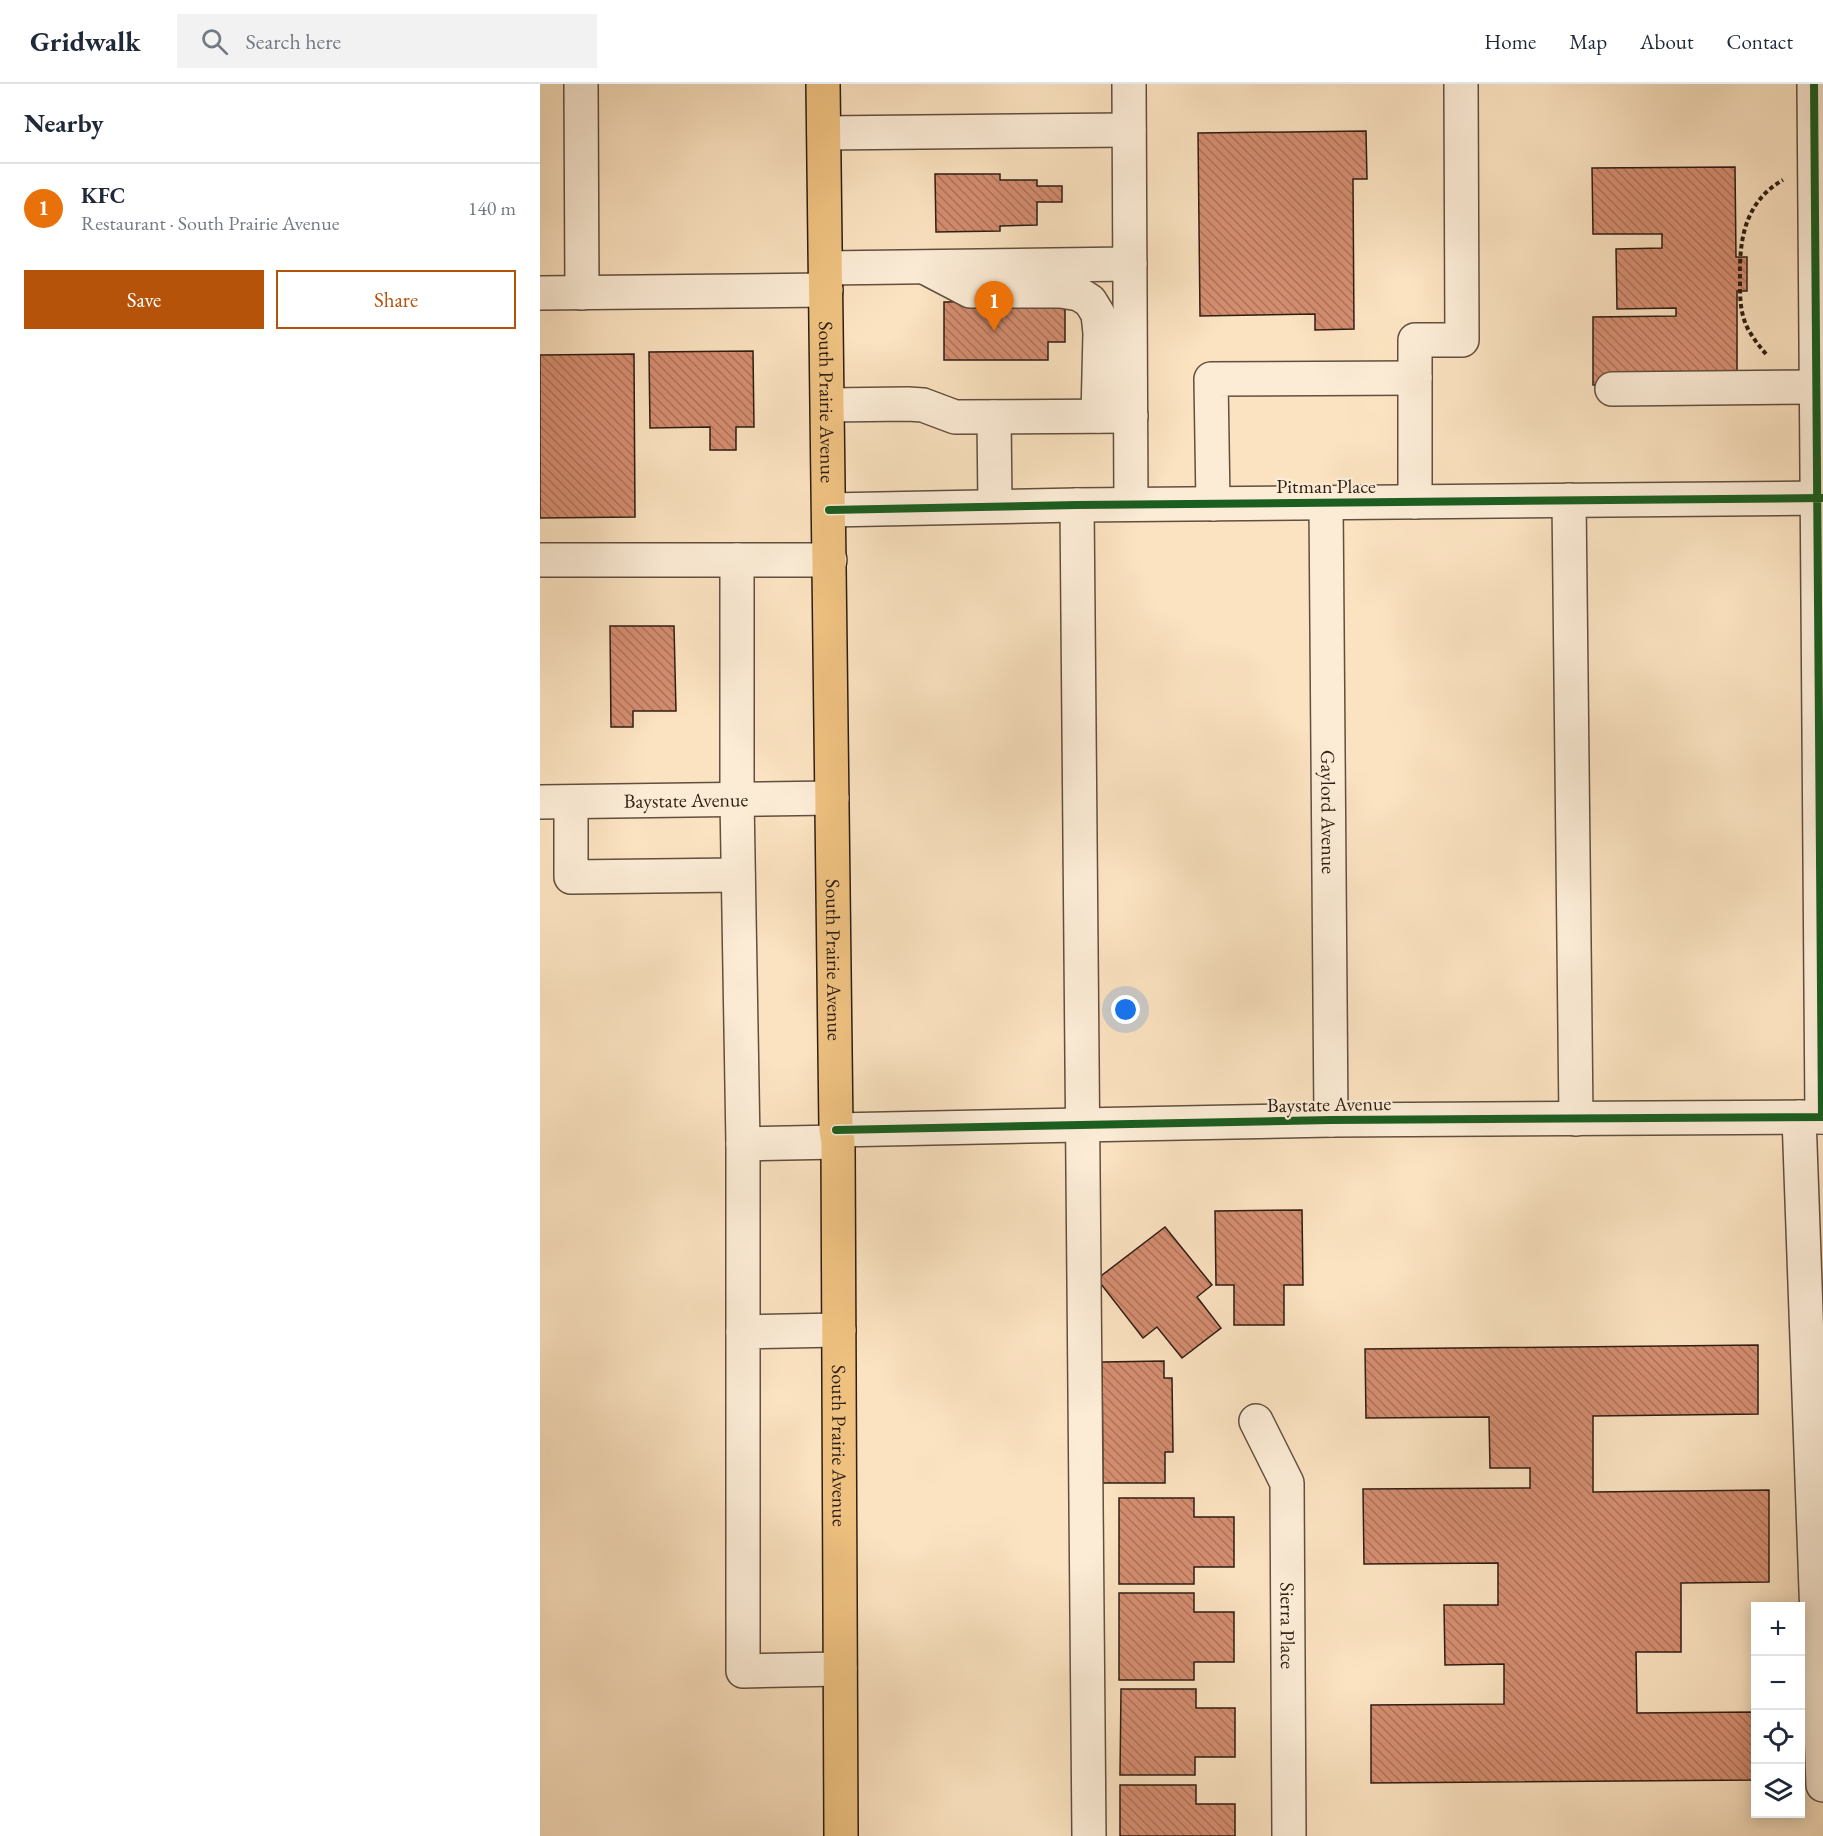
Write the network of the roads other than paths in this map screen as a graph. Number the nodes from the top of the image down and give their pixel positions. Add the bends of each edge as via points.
1 (581, 84) edge
2 (823, 84) edge
3 (1129, 84) edge
4 (1461, 84) edge
5 (1814, 84) edge
6 (1129, 130) junction
7 (824, 133) junction
8 (1130, 264) junction
9 (923, 267) junction
10 (826, 279) junction
11 (540, 293) edge
12 (582, 293) junction
13 (1415, 378) junction
14 (1816, 387) junction
15 (1611, 389) dead end
16 (828, 405) junction
17 (1098, 416) junction
18 (1131, 416) junction
19 (994, 417) junction
20 (1819, 498) edge
21 (1569, 500) junction
22 (1415, 502) junction
23 (1326, 503) junction
24 (1131, 504) junction
25 (1213, 504) junction
26 (1077, 505) junction
27 (995, 506) junction
28 (829, 510) junction
29 (540, 560) edge
30 (737, 560) junction
31 (830, 560) junction
32 (832, 798) junction
33 (737, 799) junction
34 (555, 802) edge
35 (738, 874) junction
36 (1814, 1117) edge
37 (1576, 1119) junction
38 (1331, 1120) junction
39 (1082, 1125) junction
40 (837, 1136) junction
41 (743, 1144) junction
42 (839, 1330) junction
43 (744, 1332) junction
44 (1256, 1421) dead end
45 (840, 1669) junction
46 (1823, 1785) edge
47 (841, 1836) edge
48 (1089, 1836) edge
49 (1288, 1836) edge

1 - 12 street
2 - 7 main road, South Prairie Avenue
3 - 6 street
4 - 13 street via 1462,340 1415,340
5 - 14 street
6 - 7 street
6 - 8 street
7 - 10 main road, South Prairie Avenue
8 - 9 street
8 - 18 street
9 - 10 street
9 - 17 street via 970,291 1061,291 1079,294 1090,301 1098,315 1100,333
10 - 12 street
10 - 16 main road, South Prairie Avenue
11 - 12 street
13 - 22 street
13 - 25 street via 1211,379
14 - 15 street
14 - 20 street
16 - 19 street via 923,405 955,417
16 - 28 main road, South Prairie Avenue
17 - 18 street
17 - 19 street
18 - 24 street
19 - 27 street
20 - 21 street, Pitman Place
20 - 36 street
21 - 22 street, Pitman Place
21 - 37 street
22 - 23 street, Pitman Place
23 - 25 street, Pitman Place
23 - 38 street, Gaylord Avenue
24 - 25 street, Pitman Place
24 - 26 street, Pitman Place
26 - 27 street, Pitman Place
26 - 39 street
27 - 28 street, Pitman Place
28 - 31 main road, South Prairie Avenue
29 - 30 street
30 - 31 street
30 - 33 street
31 - 32 main road, South Prairie Avenue
32 - 33 street, Baystate Avenue
32 - 40 main road, South Prairie Avenue
33 - 34 street, Baystate Avenue
33 - 35 street
34 - 35 street via 571,877
35 - 41 street
36 - 37 street, Baystate Avenue
36 - 46 street
37 - 38 street, Baystate Avenue
38 - 39 street, Baystate Avenue
39 - 40 street, Baystate Avenue
39 - 48 street
40 - 41 street, Baystate Avenue
40 - 42 main road, South Prairie Avenue
41 - 43 street
42 - 43 street
42 - 45 main road, South Prairie Avenue
43 - 45 street via 744,1671
44 - 49 street, Sierra Place via 1287,1483
45 - 47 main road, South Prairie Avenue

